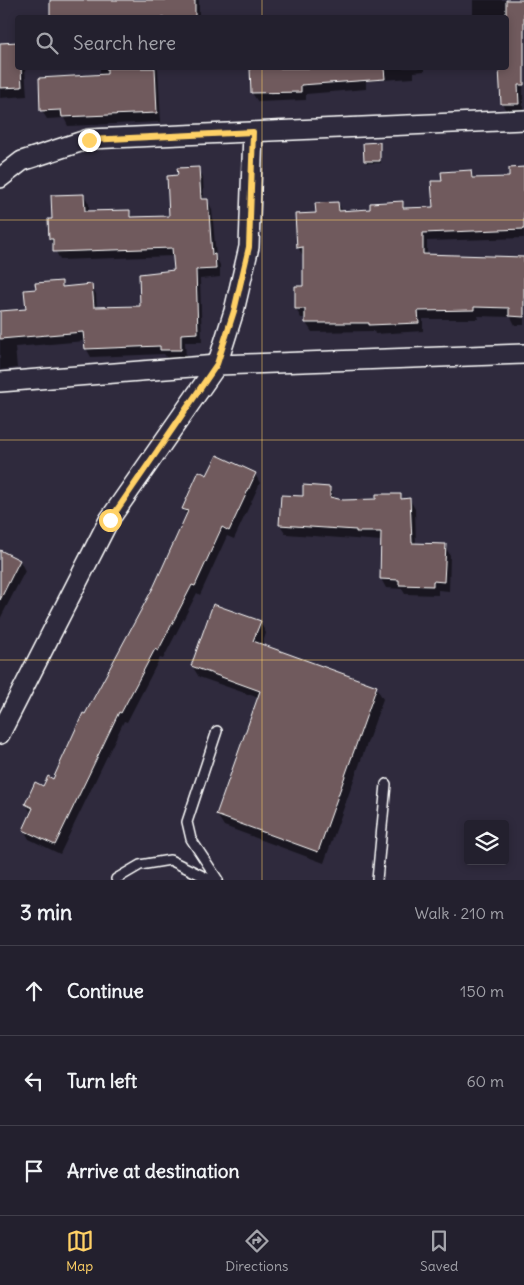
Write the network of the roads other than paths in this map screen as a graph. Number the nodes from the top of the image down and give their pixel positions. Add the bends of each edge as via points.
1 (524, 120) edge
2 (253, 132) junction
3 (0, 178) edge
4 (524, 354) edge
5 (217, 364) junction
6 (0, 382) edge
7 (217, 731) dead end
8 (0, 734) edge
9 (386, 784) dead end
10 (116, 879) edge
11 (210, 880) edge
12 (218, 880) edge
13 (377, 880) edge

1 - 2 street
2 - 3 street via 89,140 22,161
2 - 5 street via 249,247
4 - 5 street
5 - 6 street
5 - 8 street via 110,520
7 - 12 lane via 187,822 190,839
9 - 13 lane
10 - 11 lane via 140,865 170,860

